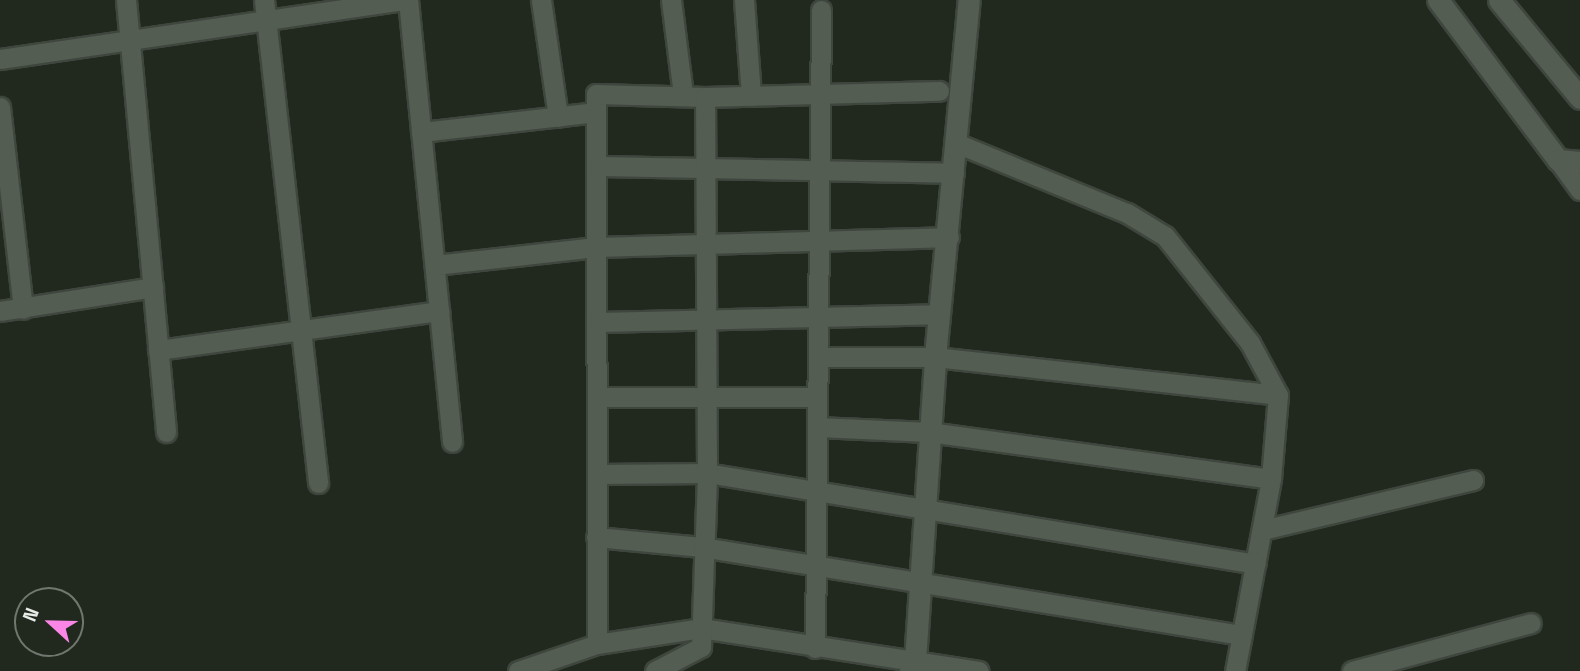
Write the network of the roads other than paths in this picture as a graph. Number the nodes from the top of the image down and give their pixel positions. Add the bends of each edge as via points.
1 (126, 0) edge
2 (264, 0) edge
3 (407, 0) edge
4 (541, 0) edge
5 (671, 0) edge
6 (744, 0) edge
7 (970, 0) edge
8 (1438, 0) edge
9 (1499, 0) edge
10 (821, 10) dead end
11 (267, 24) junction
12 (129, 36) junction
13 (0, 59) edge
14 (939, 91) dead end
15 (817, 94) junction
16 (682, 95) junction
17 (751, 96) junction
18 (705, 97) junction
19 (1580, 98) edge
20 (0, 107) edge
21 (596, 112) junction
22 (558, 117) junction
23 (421, 132) junction
24 (957, 133) junction
25 (1558, 160) junction
26 (1580, 162) edge
27 (596, 166) junction
28 (705, 170) junction
29 (820, 170) junction
30 (954, 173) junction
31 (1580, 190) edge
32 (949, 237) junction
33 (819, 242) junction
34 (705, 246) junction
35 (596, 247) junction
36 (435, 265) junction
37 (152, 287) junction
38 (23, 309) junction
39 (439, 311) junction
40 (0, 312) edge
41 (939, 314) junction
42 (818, 315) junction
43 (704, 319) junction
44 (596, 322) junction
45 (300, 326) junction
46 (158, 350) junction
47 (818, 357) junction
48 (935, 357) junction
49 (703, 395) junction
50 (1278, 395) junction
51 (597, 397) junction
52 (817, 397) junction
53 (817, 427) junction
54 (166, 432) dead end
55 (929, 432) junction
56 (452, 442) dead end
57 (707, 473) junction
58 (597, 474) junction
59 (1271, 479) junction
60 (1473, 480) dead end
61 (317, 483) dead end
62 (816, 492) junction
63 (925, 511) junction
64 (1262, 530) junction
65 (596, 537) junction
66 (702, 547) junction
67 (1256, 564) junction
68 (816, 566) junction
69 (920, 580) junction
70 (1531, 623) dead end
71 (701, 628) junction
72 (1242, 635) junction
73 (597, 644) junction
74 (815, 648) junction
75 (912, 666) edge
76 (1363, 670) edge
77 (518, 671) edge
78 (655, 671) edge
79 (979, 671) edge
80 (1236, 671) edge

1 - 12 street
2 - 11 street
3 - 11 street
3 - 23 street
4 - 22 street
5 - 16 street
6 - 17 street
7 - 24 street
8 - 25 street
9 - 19 street
10 - 15 street
11 - 12 street
11 - 45 street
12 - 13 street
12 - 37 street
14 - 15 street
15 - 17 street
15 - 29 street
16 - 18 street
16 - 21 street via 596,94
17 - 18 street
18 - 28 street
20 - 38 street
21 - 22 street
21 - 27 street
22 - 23 street
23 - 36 street
24 - 30 street
24 - 50 street via 1127,213 1164,236 1250,343
25 - 26 street
25 - 31 street
27 - 28 street
27 - 35 street
28 - 29 street
28 - 34 street
29 - 30 street
29 - 33 street
30 - 32 street
32 - 33 street
32 - 41 street
33 - 34 street
33 - 42 street
34 - 35 street
34 - 43 street
35 - 36 street
35 - 44 street
36 - 39 street
37 - 38 street
37 - 46 street
38 - 40 street
39 - 45 street
39 - 56 street
41 - 42 street
41 - 48 street
42 - 43 street
42 - 47 street
43 - 44 street
43 - 49 street
44 - 51 street
45 - 46 street
45 - 61 street
46 - 54 street
47 - 48 street
47 - 52 street
48 - 50 street
48 - 55 street
49 - 51 street
49 - 52 street
49 - 57 street
50 - 59 street
51 - 58 street
52 - 53 street
53 - 55 street
53 - 62 street
55 - 59 street
55 - 63 street
57 - 58 street
57 - 62 street
57 - 66 street
58 - 65 street
59 - 64 street
60 - 64 street
62 - 63 street
62 - 68 street
63 - 67 street
63 - 69 street
64 - 67 street
65 - 66 street
65 - 73 street
66 - 68 street
66 - 71 street
67 - 72 street
68 - 69 street
68 - 74 street
69 - 72 street
69 - 75 street
70 - 76 street
71 - 73 street
71 - 74 street
71 - 78 street via 701,648
72 - 80 street
73 - 77 street
74 - 75 street
75 - 79 street

